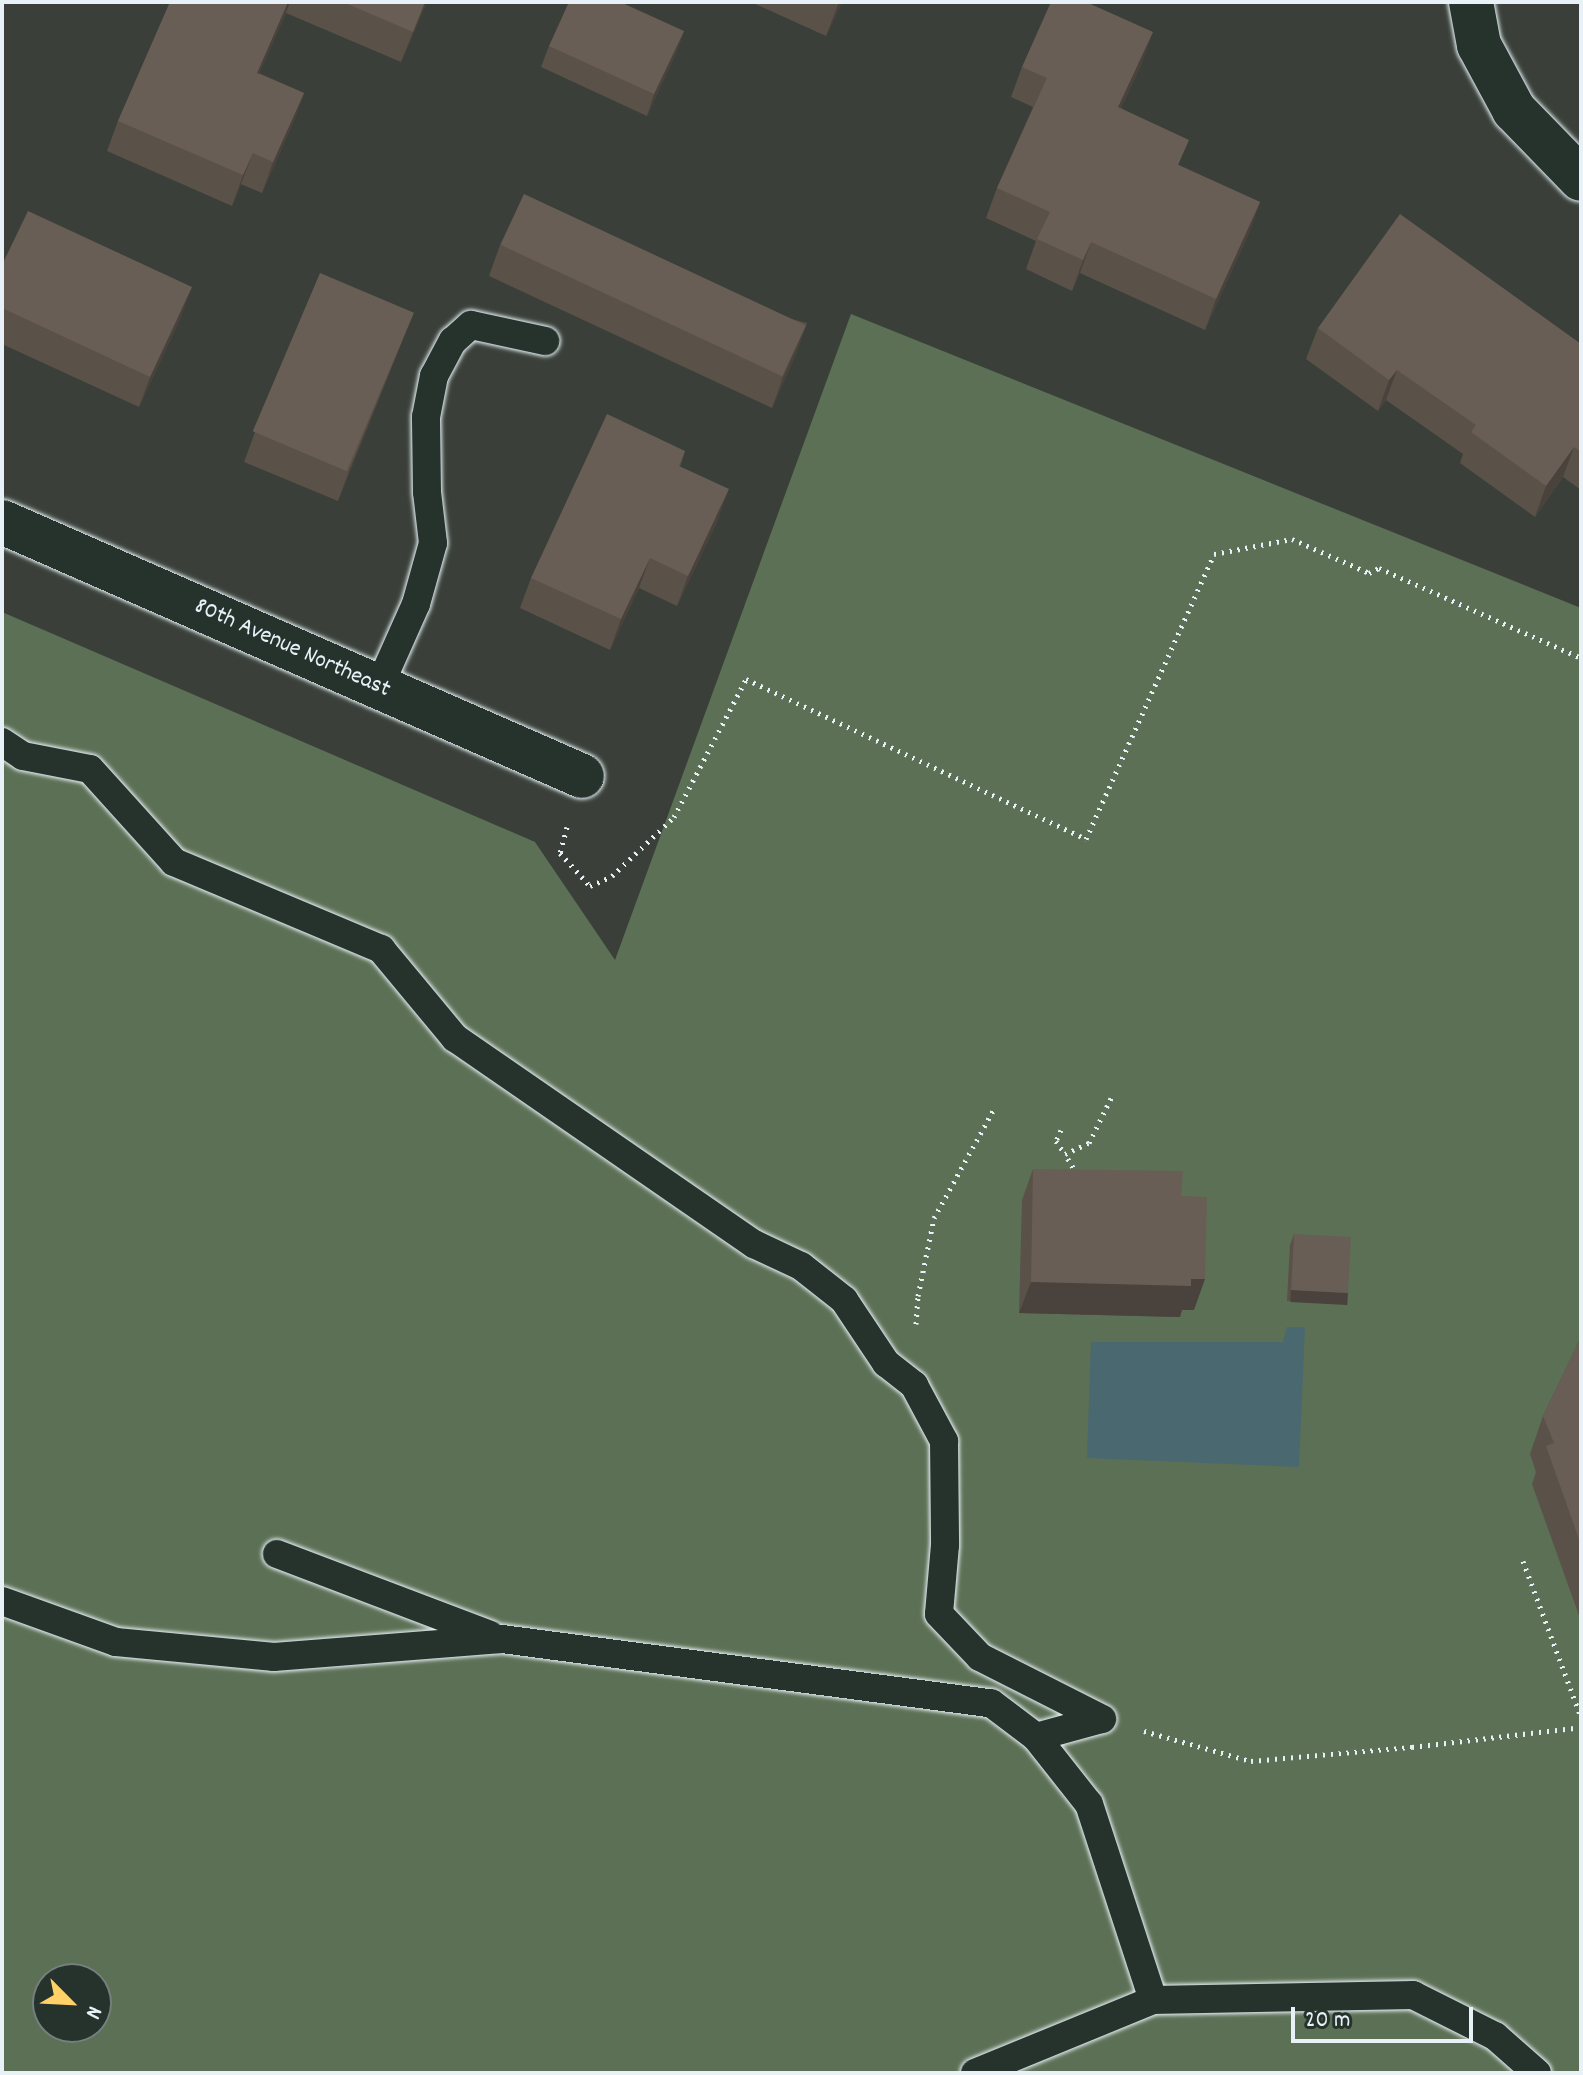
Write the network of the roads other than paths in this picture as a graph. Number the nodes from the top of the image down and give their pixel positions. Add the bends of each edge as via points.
1 (1471, 2) edge
2 (1581, 179) edge
3 (545, 341) dead end
4 (2, 522) edge
5 (379, 687) junction
6 (2, 742) edge
7 (582, 776) road end
8 (277, 1554) dead end
9 (2, 1601) edge
10 (502, 1639) junction
11 (1036, 1737) junction
12 (1153, 2000) junction
13 (975, 2073) edge
14 (1537, 2073) edge

1 - 2 street via 1479,45 1514,110
3 - 5 lane via 471,325 453,341 434,376 426,417 433,543 416,604
4 - 5 street, 80th Avenue Northeast
5 - 7 street, 80th Avenue Northeast
6 - 11 lane via 23,756 90,769 174,862 381,949 455,1038 754,1244 801,1266 844,1300 886,1363 914,1385 944,1441 945,1545 939,1614 980,1657 1102,1719
8 - 10 lane
9 - 10 lane via 116,1642 274,1657
10 - 11 lane via 991,1703
11 - 12 lane via 1089,1804
12 - 13 lane
12 - 14 lane via 1413,1995 1495,2036

